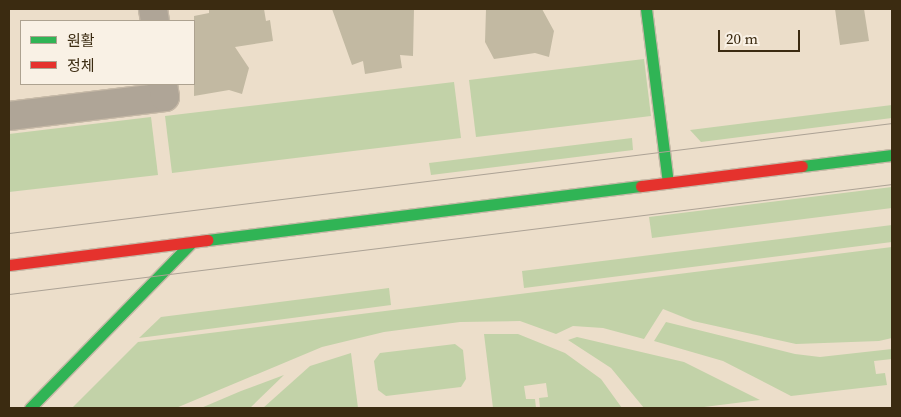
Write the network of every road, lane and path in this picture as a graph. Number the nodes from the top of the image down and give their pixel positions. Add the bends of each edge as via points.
1 (646, 9) edge
2 (163, 85) edge
3 (9, 116) edge
4 (892, 155) edge
5 (668, 183) junction
6 (190, 244) junction
7 (9, 265) edge
8 (30, 408) edge

1 - 5 street
2 - 3 street via 165,97
4 - 5 street
5 - 6 street
6 - 7 street
6 - 8 street

